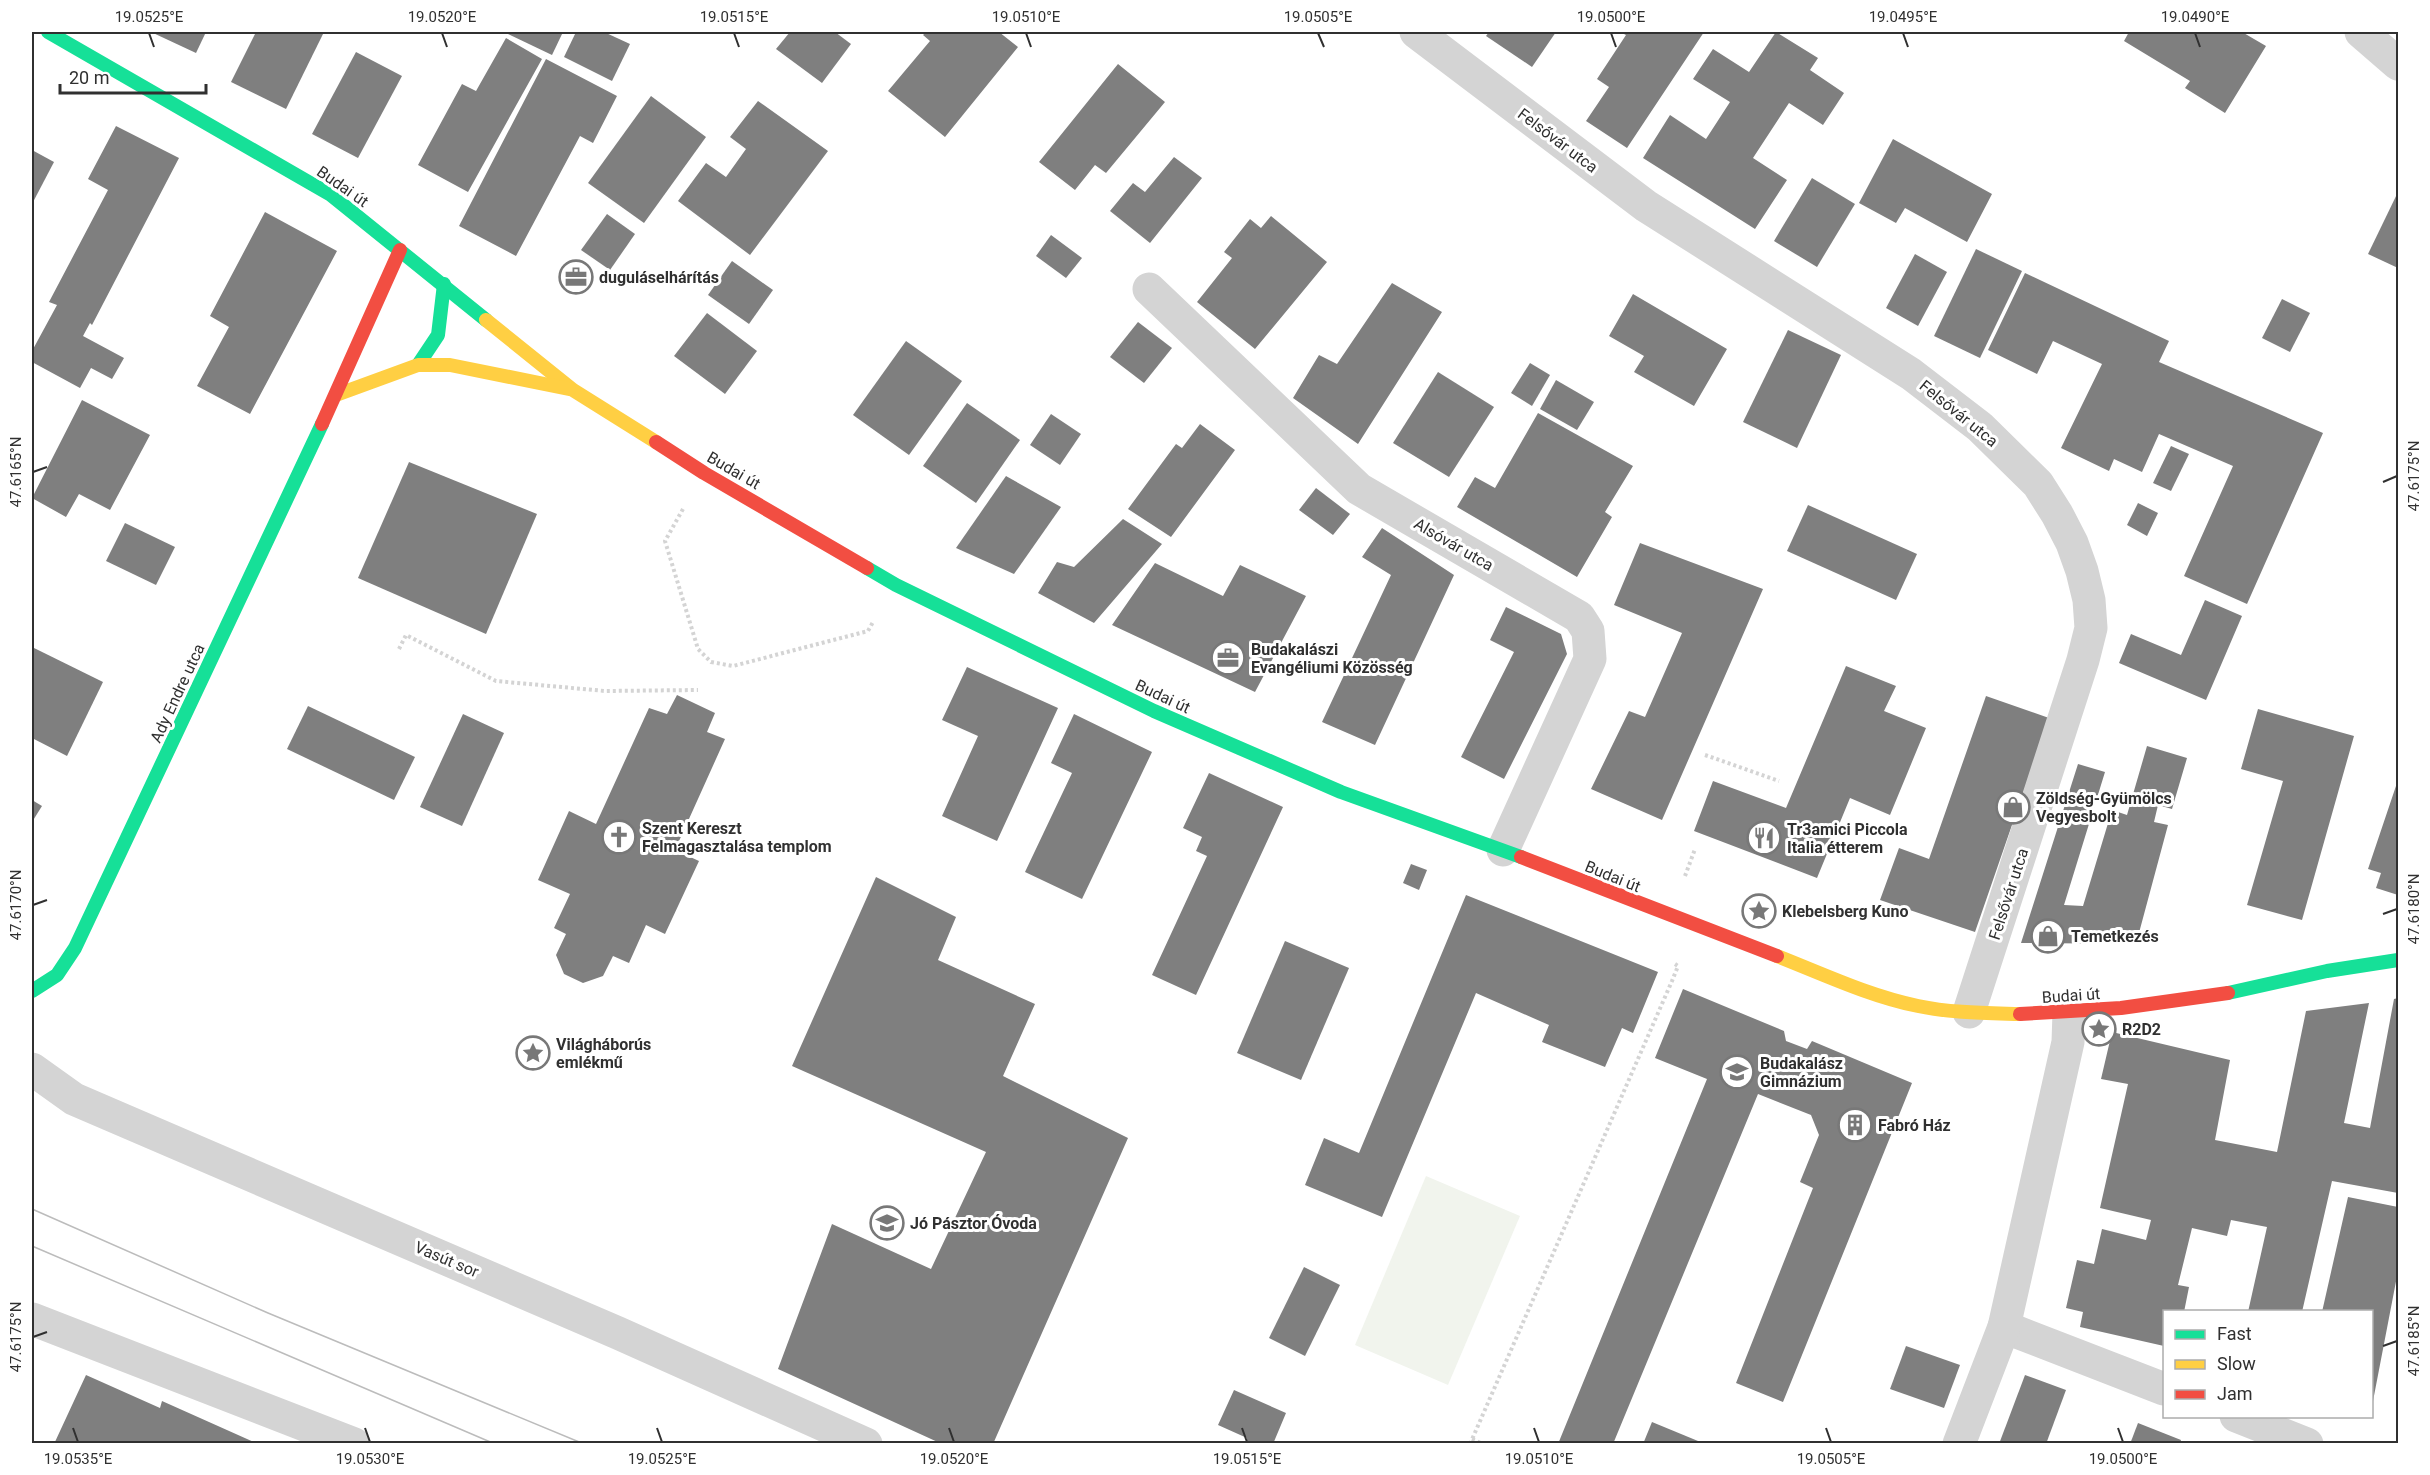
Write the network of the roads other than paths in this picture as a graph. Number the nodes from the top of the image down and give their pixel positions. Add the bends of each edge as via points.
1 (48, 32) edge
2 (1416, 32) edge
3 (2361, 32) edge
4 (2398, 64) edge
5 (400, 250) junction
6 (444, 284) junction
7 (1149, 289) dead end
8 (418, 365) junction
9 (573, 390) junction
10 (336, 395) junction
11 (1503, 850) junction
12 (2398, 960) edge
13 (32, 991) edge
14 (1970, 1012) junction
15 (2069, 1012) junction
16 (32, 1069) edge
17 (32, 1319) edge
18 (2004, 1327) junction
19 (2163, 1389) edge
20 (2241, 1418) edge
21 (352, 1443) edge
22 (866, 1443) edge
23 (1959, 1443) edge
24 (2307, 1443) edge

1 - 5 main road, Budai út via 331,195
2 - 14 street, Felsővár utca via 1646,206 1901,368 1980,427 2038,484 2057,514 2082,571 2091,628
3 - 4 street
5 - 6 main road, Budai út
5 - 10 main road, Ady Endre utca
6 - 8 main road via 438,335
6 - 9 main road, Budai út
7 - 11 street, Alsóvár utca via 1359,489 1579,617 1588,631 1590,659
8 - 9 main road via 450,365
8 - 10 main road
9 - 11 main road, Budai út via 896,585 1154,711 1341,792
10 - 13 main road, Ady Endre utca via 75,948 57,975
11 - 14 main road, Budai út via 1872,993 1927,1008
12 - 15 main road, Budai út via 2323,970 2208,997
14 - 15 main road, Budai út
15 - 18 street via 2068,1041
16 - 22 street, Vasút sor via 74,1099
17 - 21 street
18 - 19 street
18 - 23 street
20 - 24 street

